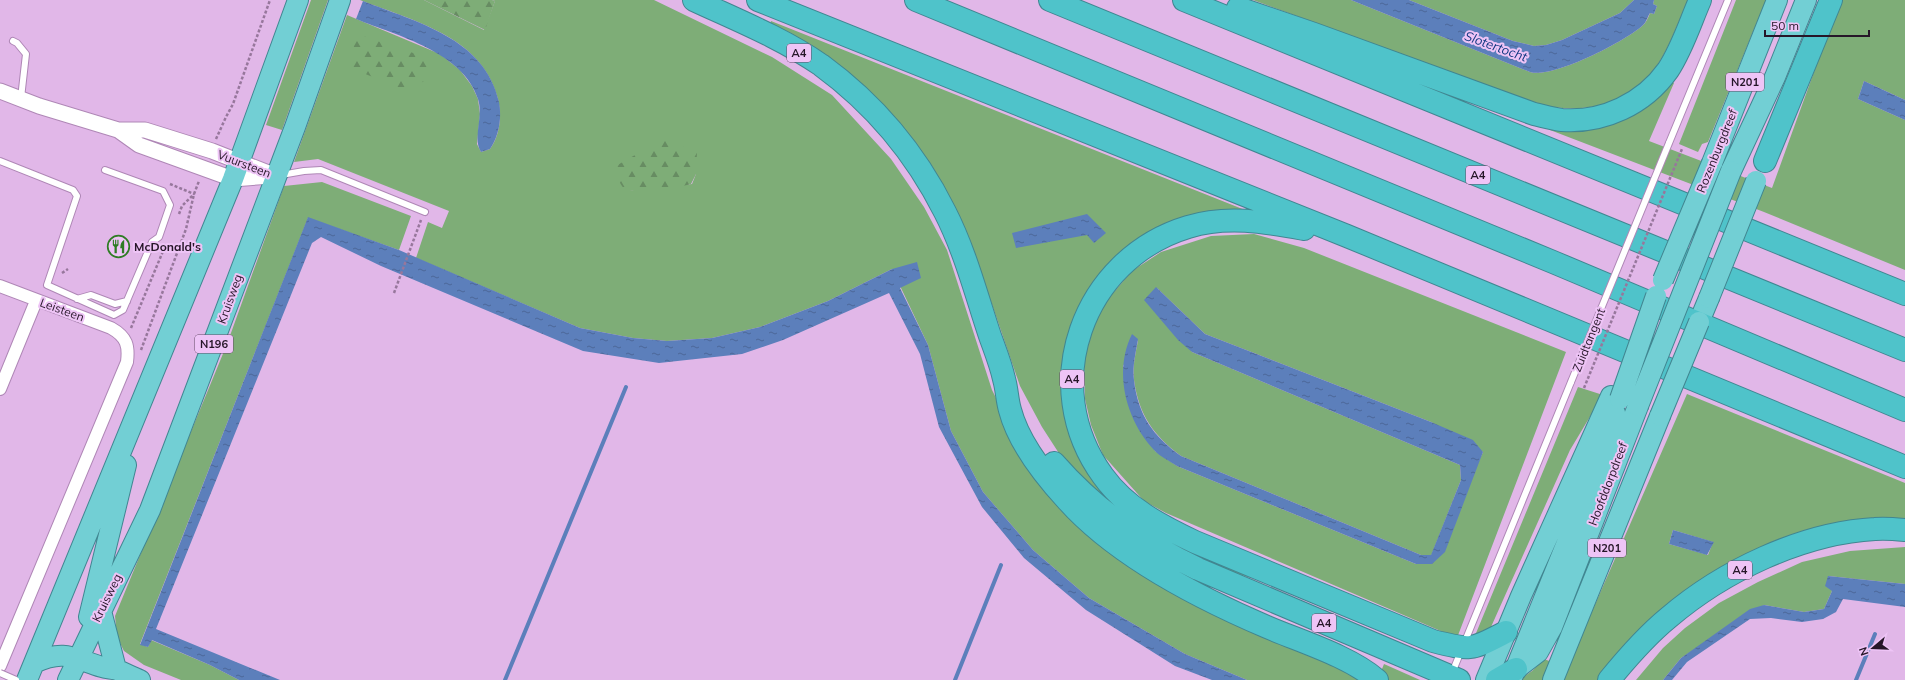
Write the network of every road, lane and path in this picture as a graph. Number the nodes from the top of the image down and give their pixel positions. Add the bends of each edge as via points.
1 (270, 0) edge
2 (298, 0) edge
3 (340, 0) edge
4 (694, 0) edge
5 (758, 0) edge
6 (916, 0) edge
7 (1050, 0) edge
8 (1184, 0) edge
9 (1215, 0) edge
10 (1700, 0) edge
11 (1728, 0) edge
12 (1777, 0) edge
13 (1806, 0) edge
14 (1831, 0) edge
15 (13, 41) dead end
16 (1775, 77) junction
17 (0, 90) edge
18 (21, 98) junction
19 (118, 130) junction
20 (1682, 149) dead end
21 (212, 151) junction
22 (0, 161) edge
23 (1765, 161) junction
24 (205, 168) junction
25 (105, 170) dead end
26 (236, 170) junction
27 (276, 176) junction
28 (164, 191) junction
29 (194, 194) junction
30 (425, 212) joint
31 (176, 220) dead end
32 (1347, 236) junction
33 (167, 242) dead end
34 (0, 286) edge
35 (1660, 288) joint
36 (1685, 289) joint
37 (394, 293) dead end
38 (1905, 294) edge
39 (77, 298) junction
40 (1708, 298) joint
41 (127, 300) junction
42 (36, 301) junction
43 (126, 335) junction
44 (1905, 350) edge
45 (1004, 377) junction
46 (1584, 388) dead end
47 (0, 389) edge
48 (1615, 397) junction
49 (1905, 410) edge
50 (139, 411) junction
51 (1905, 467) edge
52 (1905, 530) edge
53 (101, 610) junction
54 (1506, 632) junction
55 (1462, 649) junction
56 (78, 658) junction
57 (0, 666) edge
58 (116, 669) junction
59 (31, 672) edge
60 (0, 673) edge
61 (1513, 674) edge
62 (1453, 679) edge
63 (16, 680) edge
64 (68, 680) edge
65 (140, 680) edge
66 (1377, 680) edge
67 (1486, 680) edge
68 (1497, 680) edge
69 (1553, 680) edge
70 (1609, 680) edge

1 - 21 path via 233,104
2 - 26 highway, N196
3 - 27 highway, Kruisweg / N196
4 - 45 highway, A4 via 763,32 821,65 889,127 920,166 945,212 965,257
5 - 32 highway, A4
6 - 49 highway
7 - 44 highway, A4
8 - 38 highway
9 - 10 highway via 1534,114 1560,120 1574,120 1591,119 1627,107 1659,82 1677,54
11 - 55 lane, Zuidtangent, bridge
12 - 35 highway, Rozenburgdreef / N201, bridge
13 - 16 highway, Rozenburgdreef / N201
14 - 23 highway
15 - 18 lane via 26,54
16 - 23 highway, Rozenburgdreef / N201
16 - 36 highway, Rozenburgdreef, bridge via 1731,171
17 - 18 street, Vuursteen
18 - 19 street, Vuursteen
19 - 21 street, Vuursteen via 145,130
19 - 24 street, Vuursteen via 139,146
20 - 46 path, bridge
21 - 26 street, Vuursteen
22 - 39 lane via 73,190 77,196 47,285
23 - 40 highway, Rozenburgdreef / N201, bridge
24 - 26 street, Vuursteen
24 - 29 path
25 - 28 lane
26 - 27 street, Vuursteen
26 - 50 highway, N196
27 - 30 lane via 321,170
27 - 53 highway, Kruisweg / N196 via 150,510
28 - 29 path via 167,183
28 - 41 lane via 170,205 159,237 152,242
29 - 31 path via 182,206
30 - 37 path
32 - 51 highway, A4
32 - 55 highway, A4 via 1253,220 1234,220 1189,226 1139,250 1103,285 1084,317 1080,329 1072,379 1081,433 1098,468 1110,484 1132,506 1164,528 1433,641
33 - 43 path
34 - 42 street, Leisteen
35 - 48 highway, Hoofddorpdreef, bridge
36 - 61 highway, Hoofddorpdreef, bridge via 1552,627 1538,652
39 - 41 lane via 91,295 115,304
39 - 41 lane via 114,315 123,310
40 - 69 highway, Hoofddorpdreef / N201, bridge
42 - 43 street, Leisteen
42 - 47 street
43 - 57 street via 127,362
45 - 62 highway, A4 via 1026,421 1047,454 1069,480 1129,531 1198,569
45 - 66 highway, A4 via 1010,411 1022,437 1054,486 1082,516 1112,541 1202,596 1358,666
48 - 54 highway, Hoofddorpdreef
48 - 61 highway, Hoofddorpdreef via 1597,469
50 - 56 highway, N196
50 - 59 highway, N196
52 - 70 highway, A4 via 1874,529 1822,537 1743,568 1704,590 1667,618
53 - 56 highway, Kruisweg / N196
53 - 58 highway
54 - 55 highway via 1478,646
54 - 67 highway, Hoofddorpdreef
55 - 62 lane, Zuidtangent
56 - 58 highway via 104,668
56 - 59 highway via 49,656
56 - 64 highway, Kruisweg / N196
58 - 65 highway
60 - 63 lane, bridge
61 - 68 highway

